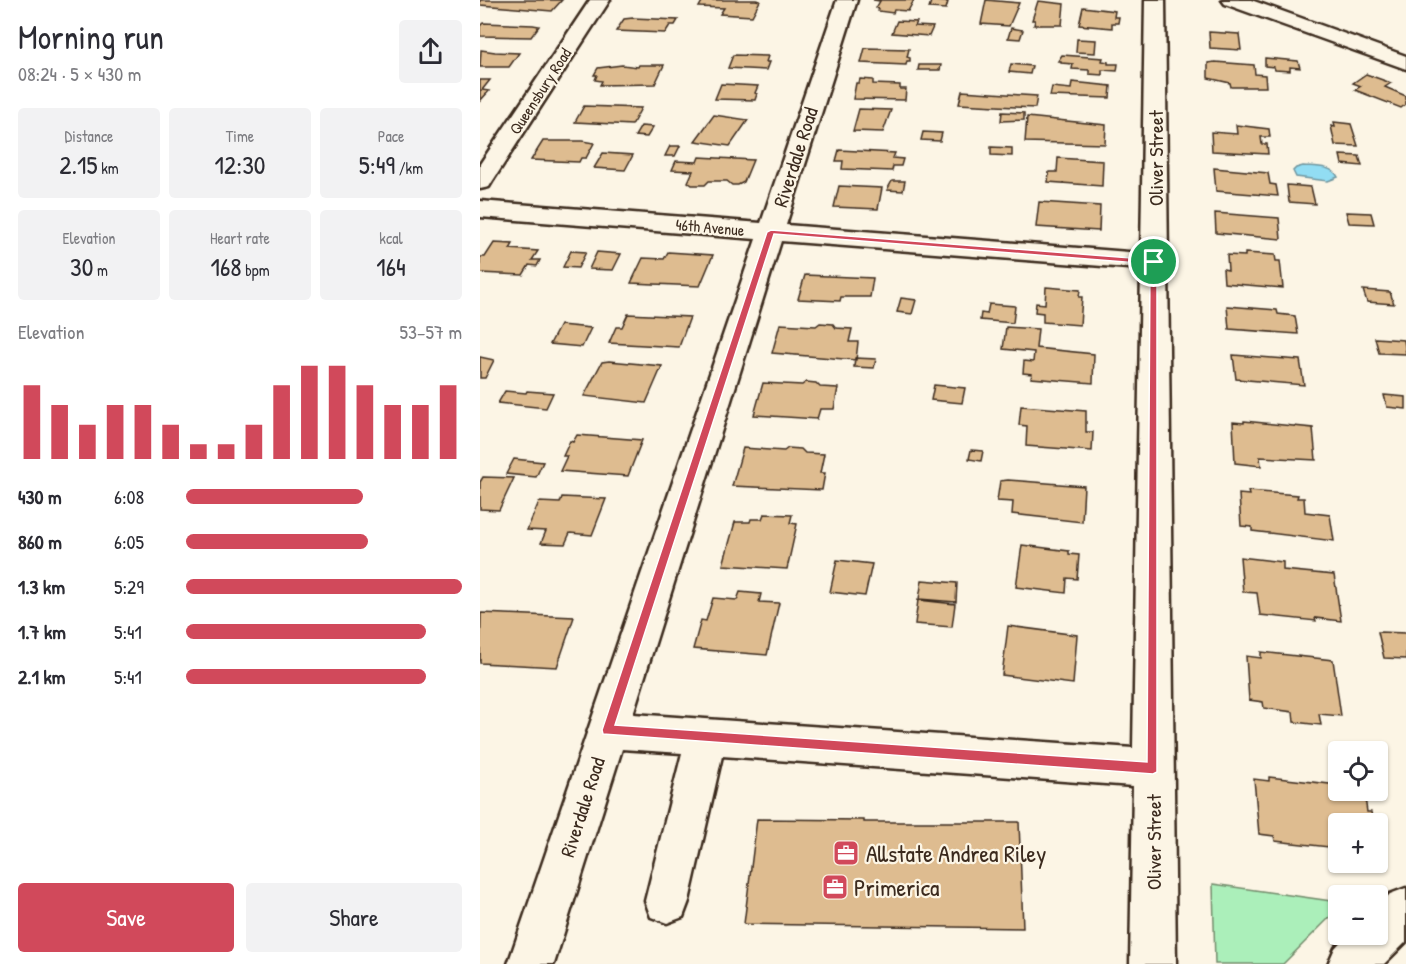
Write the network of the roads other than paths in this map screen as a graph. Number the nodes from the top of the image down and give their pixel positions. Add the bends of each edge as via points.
1 (600, 0) edge
2 (847, 0) edge
3 (1155, 0) edge
4 (1232, 0) edge
5 (1406, 63) edge
6 (480, 182) edge
7 (480, 209) edge
8 (771, 232) junction
9 (1154, 262) junction
10 (608, 730) junction
11 (706, 737) junction
12 (1153, 768) junction
13 (667, 901) dead end
14 (1406, 910) edge
15 (531, 964) edge
16 (1153, 964) edge
17 (1351, 964) edge

1 - 6 street, Queensbury Road
2 - 8 street, Riverdale Road
3 - 9 street, Oliver Street
4 - 5 street
7 - 8 street, 46th Avenue
8 - 9 street, 46th Avenue
8 - 10 street, Riverdale Road
9 - 12 street, Oliver Street
10 - 11 street
10 - 15 street, Riverdale Road
11 - 12 street
11 - 13 street
12 - 16 street, Oliver Street
14 - 17 street

